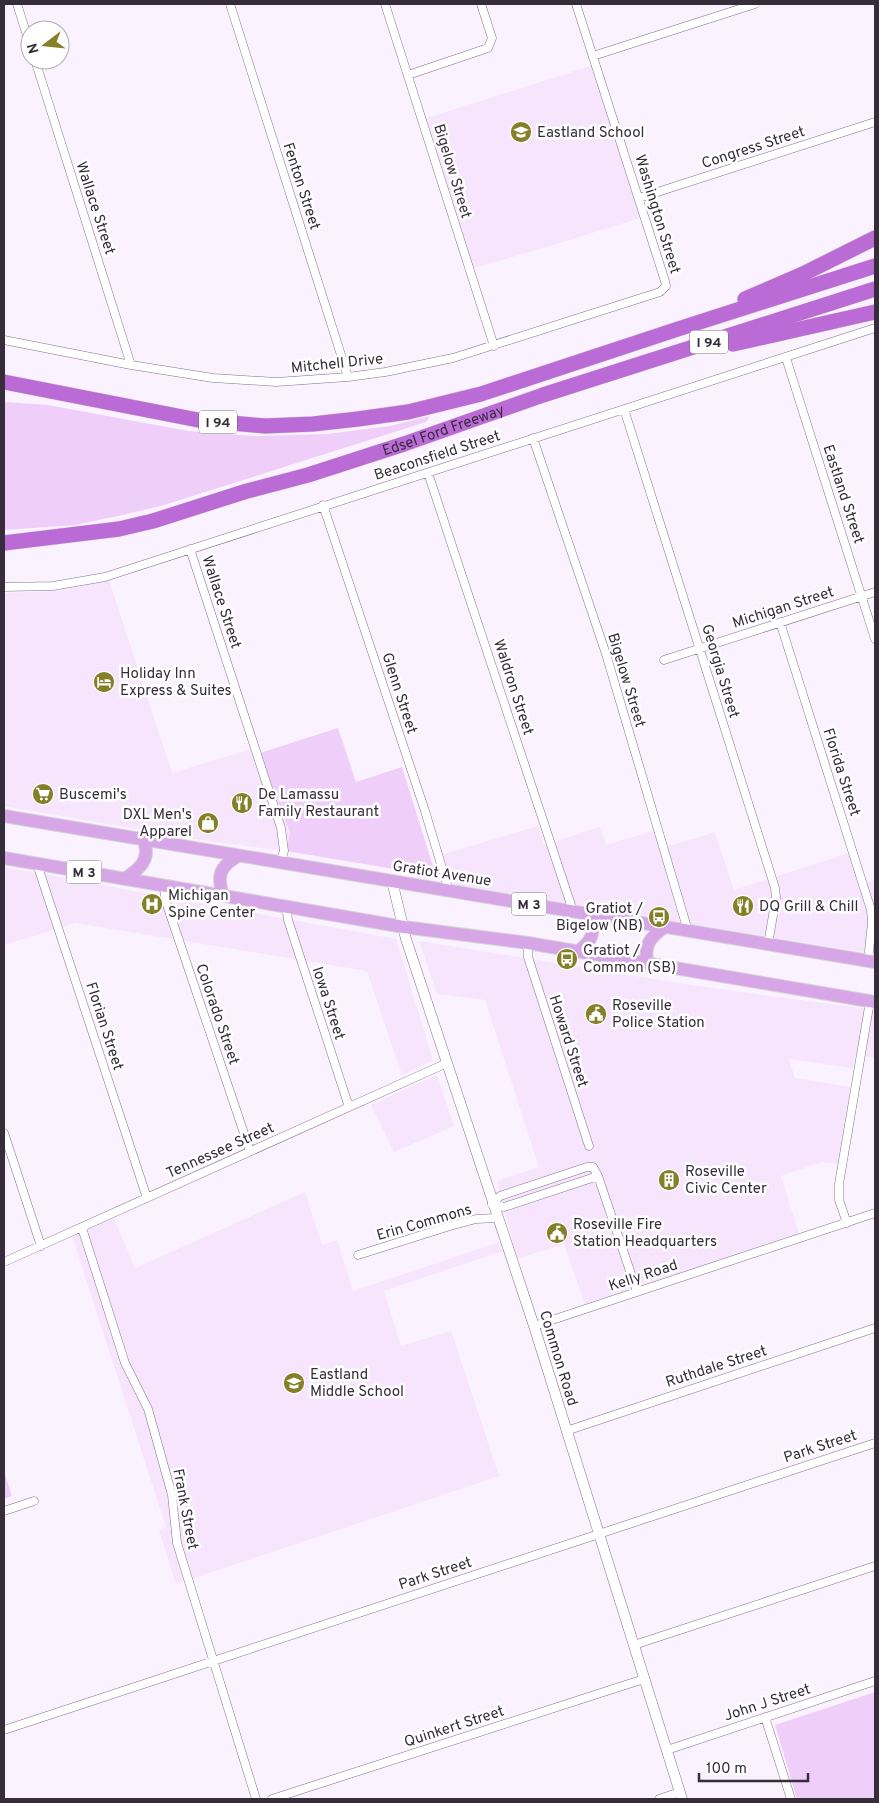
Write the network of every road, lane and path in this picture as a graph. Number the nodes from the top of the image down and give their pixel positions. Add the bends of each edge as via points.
1 (17, 4) edge
2 (230, 4) edge
3 (386, 4) edge
4 (481, 4) edge
5 (576, 4) edge
6 (755, 4) edge
7 (22, 20) edge
8 (593, 56) junction
9 (38, 70) edge
10 (408, 75) junction
11 (875, 122) edge
12 (639, 198) junction
13 (875, 238) edge
14 (875, 266) edge
15 (664, 289) joint
16 (875, 289) edge
17 (875, 312) edge
18 (875, 328) edge
19 (678, 329) junction
20 (4, 340) edge
21 (494, 346) junction
22 (786, 358) junction
23 (131, 365) junction
24 (348, 377) junction
25 (4, 382) edge
26 (30, 388) junction
27 (4, 389) edge
28 (543, 395) junction
29 (624, 409) junction
30 (533, 438) junction
31 (428, 472) junction
32 (323, 505) junction
33 (119, 529) junction
34 (4, 543) edge
35 (190, 549) junction
36 (4, 552) edge
37 (4, 587) edge
38 (875, 592) edge
39 (862, 596) junction
40 (780, 622) junction
41 (875, 639) edge
42 (699, 648) junction
43 (664, 660) dead end
44 (4, 816) edge
45 (144, 841) junction
46 (238, 856) junction
47 (4, 858) edge
48 (37, 864) junction
49 (280, 864) junction
50 (125, 879) junction
51 (392, 881) junction
52 (165, 886) junction
53 (449, 891) junction
54 (223, 896) junction
55 (286, 906) junction
56 (573, 911) junction
57 (590, 914) junction
58 (404, 926) junction
59 (666, 927) junction
60 (688, 931) junction
61 (528, 943) junction
62 (768, 944) junction
63 (576, 953) junction
64 (872, 962) edge
65 (648, 964) junction
66 (874, 1000) edge
67 (447, 1063) junction
68 (349, 1107) junction
69 (4, 1133) edge
70 (589, 1146) dead end
71 (250, 1151) junction
72 (147, 1198) junction
73 (492, 1204) junction
74 (875, 1213) edge
75 (497, 1218) junction
76 (847, 1223) junction
77 (82, 1228) junction
78 (41, 1246) junction
79 (358, 1255) dead end
80 (4, 1262) edge
81 (637, 1292) junction
82 (534, 1326) junction
83 (875, 1328) edge
84 (566, 1430) junction
85 (875, 1443) edge
86 (34, 1501) dead end
87 (4, 1511) edge
88 (598, 1533) junction
89 (875, 1566) edge
90 (634, 1645) junction
91 (214, 1661) junction
92 (644, 1679) junction
93 (875, 1681) edge
94 (765, 1717) junction
95 (4, 1730) edge
96 (667, 1750) junction
97 (681, 1796) edge
98 (256, 1799) edge
99 (272, 1799) edge
100 (659, 1799) edge
101 (791, 1799) edge

1 - 7 street
2 - 24 street, Fenton Street
3 - 10 street, Bigelow Street
4 - 10 street via 492,38 490,46 484,51
5 - 8 street, Washington Street
6 - 8 street
8 - 12 street, Washington Street
9 - 23 street, Wallace Street
10 - 21 street, Bigelow Street
11 - 12 street, Congress Street
12 - 15 street, Washington Street via 666,286
13 - 19 highway
14 - 19 highway, Edsel Ford Freeway / I 94
15 - 21 street, Mitchell Drive
16 - 28 highway, Edsel Ford Freeway / I 94
17 - 28 highway via 738,342 616,379
18 - 22 street, Beaconsfield Street
19 - 26 highway, Edsel Ford Freeway / I 94 via 482,394 408,412 313,424 265,426 198,420
20 - 23 street, Mitchell Drive
21 - 24 street, Mitchell Drive via 421,366
22 - 29 street, Beaconsfield Street
22 - 39 street, Eastland Street
23 - 24 street, Mitchell Drive via 240,381
25 - 26 highway, Edsel Ford Freeway / I 94
26 - 27 highway
28 - 33 highway, Edsel Ford Freeway / I 94 via 308,475
29 - 30 street, Beaconsfield Street
29 - 42 street, Georgia Street
30 - 31 street, Beaconsfield Street
30 - 60 street, Bigelow Street via 606,654
31 - 32 street, Beaconsfield Street
31 - 56 street, Waldron Street
32 - 35 street, Beaconsfield Street
32 - 53 street, Glenn Street
33 - 34 highway, Edsel Ford Freeway / I 94
33 - 36 highway via 80,544
35 - 37 street, Beaconsfield Street via 105,577 52,586
35 - 49 street, Wallace Street via 281,828 284,851
38 - 39 street, Michigan Street
39 - 40 street, Michigan Street
39 - 41 street, Eastland Street
40 - 42 street, Michigan Street
40 - 64 street, Florida Street via 871,910
42 - 43 street, Michigan Street
42 - 62 street, Georgia Street via 775,888
44 - 45 main road, Gratiot Avenue / M 3
45 - 46 main road, Gratiot Avenue / M 3
45 - 50 main road via 145,861
46 - 49 main road, Gratiot Avenue / M 3
46 - 54 main road via 220,873
47 - 48 main road, M 3
48 - 50 main road, M 3
48 - 72 street, Florian Street
49 - 51 main road, Gratiot Avenue / M 3
50 - 52 main road, M 3
51 - 53 main road, Gratiot Avenue / M 3
51 - 58 street, Common Road
52 - 54 main road, M 3
52 - 71 street, Colorado Street via 165,899
53 - 56 main road, Gratiot Avenue / M 3
54 - 55 main road, M 3
55 - 58 main road, M 3
55 - 68 street, Iowa Street
56 - 57 main road, Gratiot Avenue / M 3
57 - 59 main road, Gratiot Avenue / M 3
57 - 63 main road via 594,929 592,935
58 - 61 main road, M 3
58 - 67 street, Common Road
59 - 60 main road, Gratiot Avenue / M 3
59 - 65 main road via 647,944
60 - 62 main road, Gratiot Avenue / M 3
61 - 63 main road, M 3
61 - 70 street, Howard Street via 528,957
62 - 64 main road, Gratiot Avenue / M 3
63 - 65 main road, M 3
65 - 66 main road, M 3
66 - 76 street via 839,1184 839,1200
67 - 68 street, Tennessee Street
67 - 73 street, Common Road
68 - 71 street, Tennessee Street
69 - 78 street
71 - 72 street, Tennessee Street
72 - 77 street, Tennessee Street
73 - 75 street, Common Road
73 - 81 street via 504,1207 598,1176
74 - 76 street, Kelly Road
75 - 79 street, Erin Commons via 476,1219
75 - 82 street, Common Road
76 - 81 street, Kelly Road
77 - 78 street, Tennessee Street
77 - 91 street, Frank Street via 125,1363 148,1409 172,1494 177,1543
78 - 80 street, Tennessee Street
81 - 82 street, Kelly Road
82 - 84 street, Common Road
83 - 84 street, Ruthdale Street
84 - 88 street, Common Road
85 - 88 street, Park Street
86 - 87 street
88 - 90 street, Common Road
88 - 91 street, Park Street
89 - 90 street
90 - 92 street, Common Road
91 - 95 street, Park Street
91 - 98 street, Frank Street
92 - 96 street, Common Road
92 - 99 street, Quinkert Street
93 - 94 street, John J Street
94 - 96 street, John J Street
94 - 101 street
96 - 97 street, Common Road
97 - 100 street

